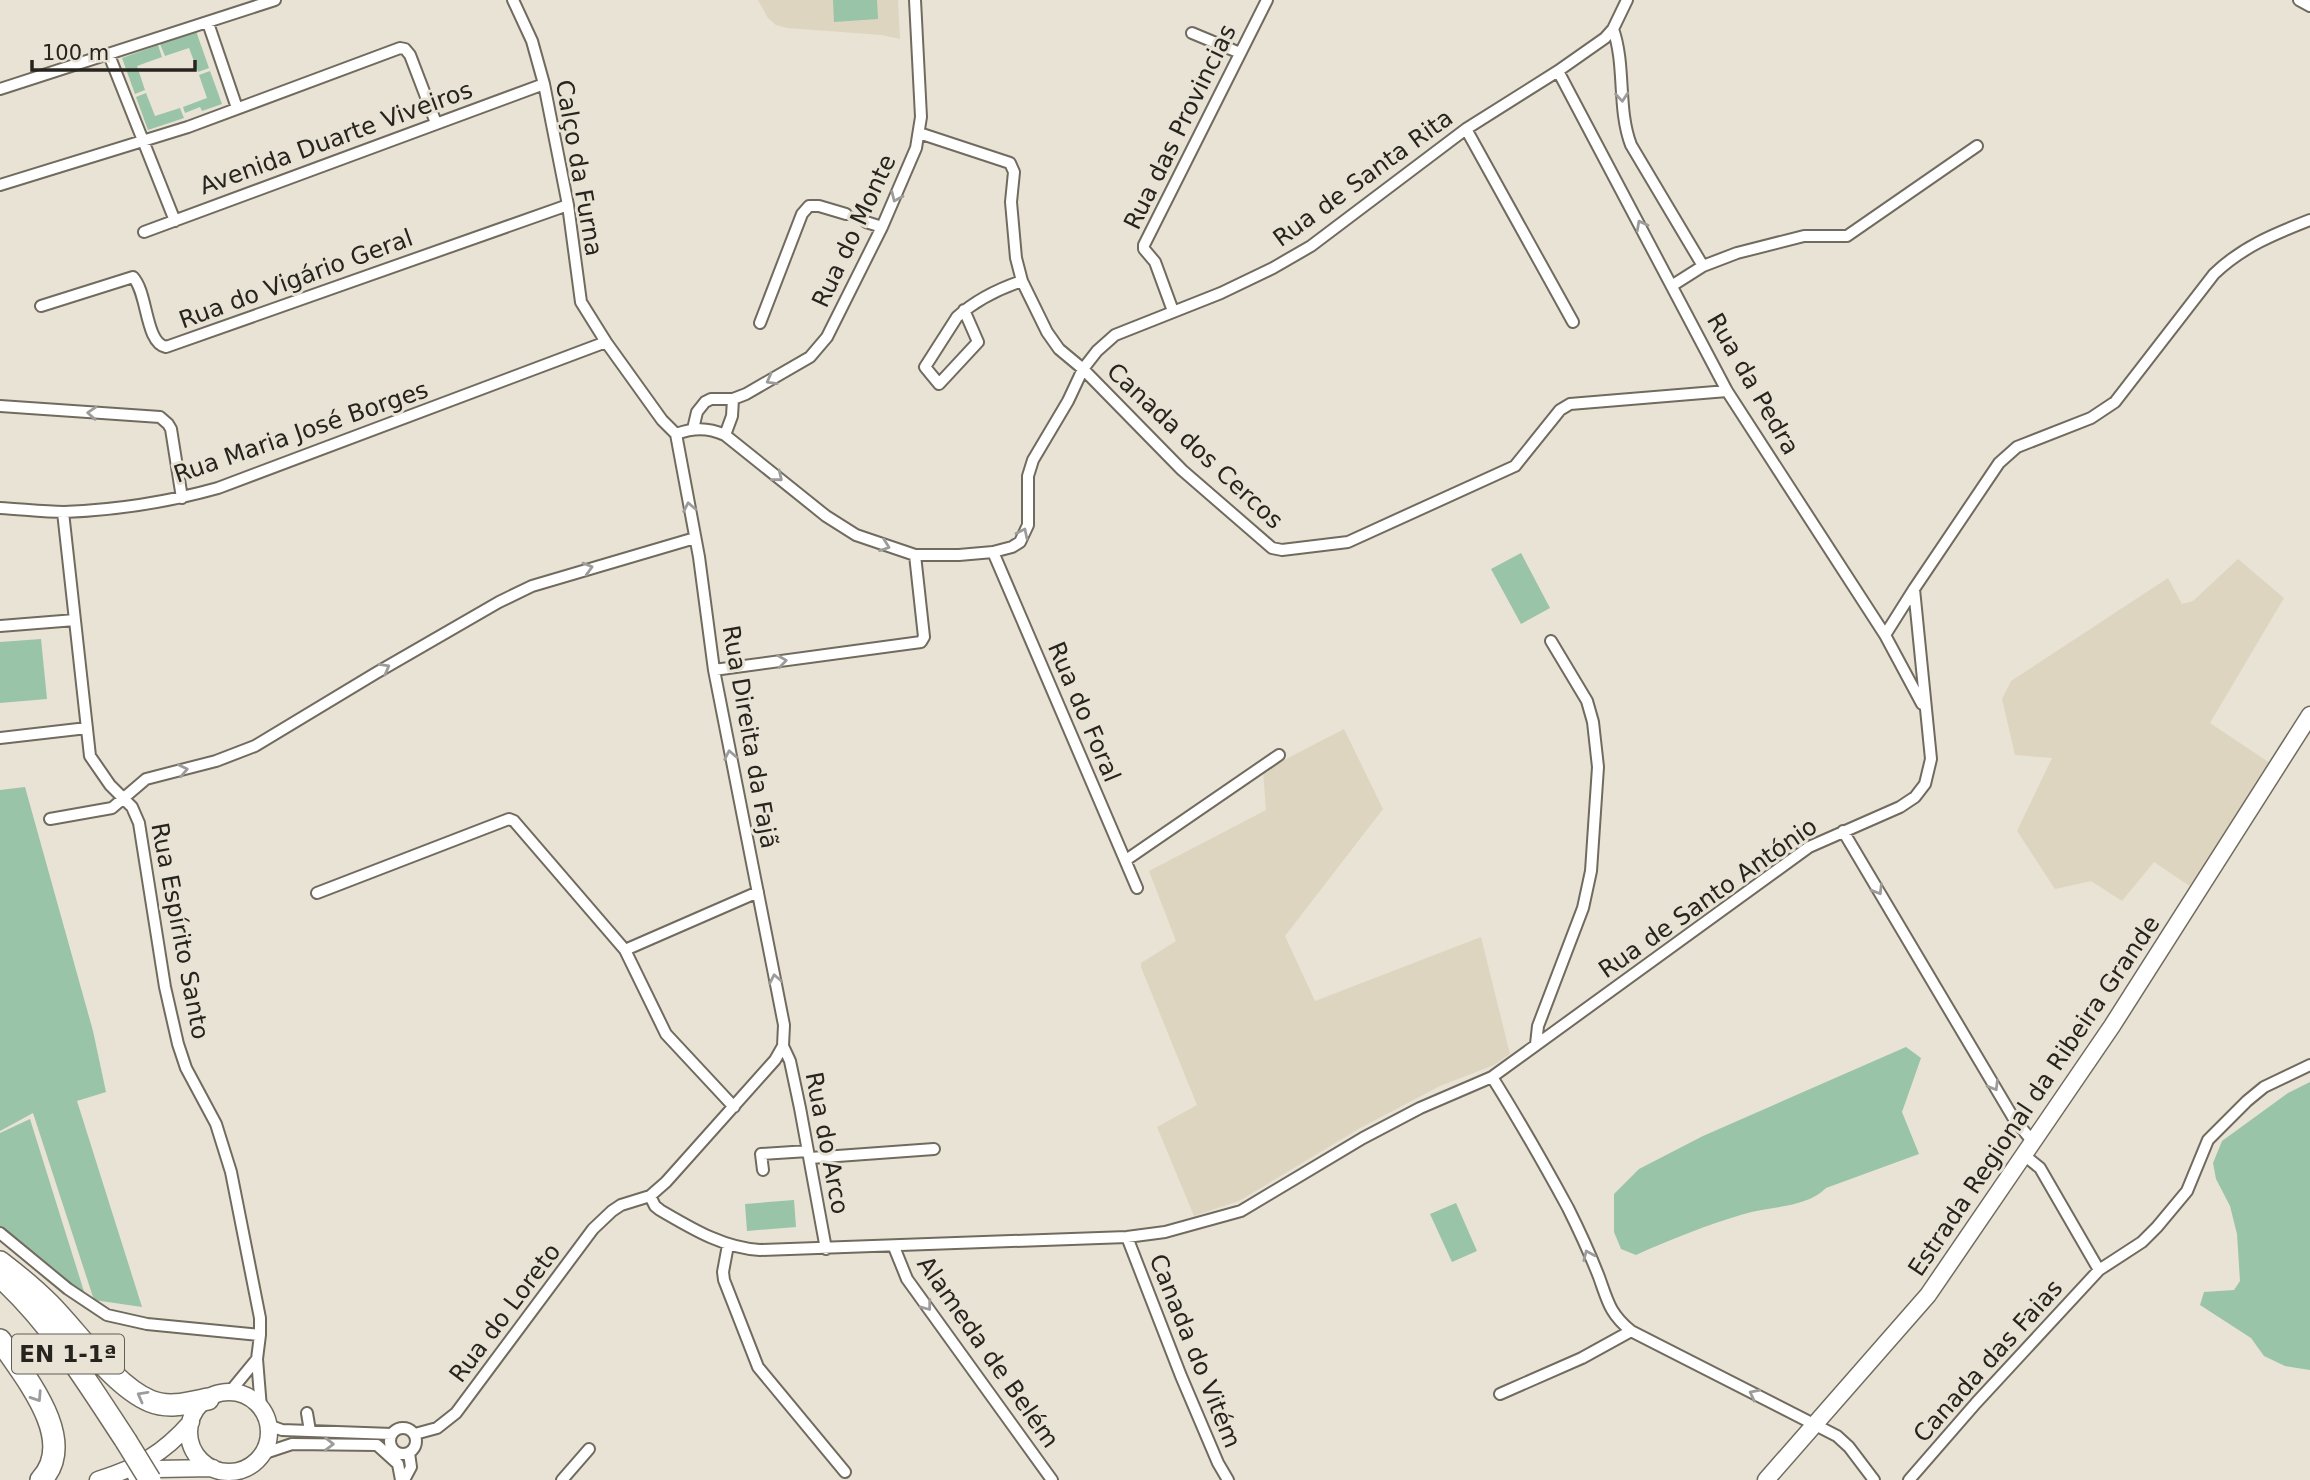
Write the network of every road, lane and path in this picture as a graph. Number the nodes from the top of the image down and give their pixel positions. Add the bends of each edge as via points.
1 (275, 0) edge
2 (513, 0) edge
3 (915, 0) edge
4 (1267, 0) edge
5 (1627, 0) edge
6 (2299, 0) edge
7 (2310, 6) edge
8 (208, 23) junction
9 (1613, 29) junction
10 (1192, 33) dead end
11 (1240, 53) junction
12 (109, 55) junction
13 (1558, 71) junction
14 (544, 84) junction
15 (0, 89) edge
16 (237, 107) junction
17 (436, 123) junction
18 (1466, 129) junction
19 (919, 133) junction
20 (144, 142) junction
21 (1977, 146) dead end
22 (0, 185) edge
23 (568, 205) junction
24 (846, 214) tunnel mouth
25 (2310, 220) edge
26 (175, 221) junction
27 (866, 222) tunnel mouth
28 (882, 228) junction
29 (144, 232) dead end
30 (1703, 266) junction
31 (1022, 281) junction
32 (1673, 285) junction
33 (41, 306) dead end
34 (964, 310) junction
35 (1173, 311) junction
36 (1573, 321) dead end
37 (760, 323) dead end
38 (606, 342) junction
39 (1083, 369) junction
40 (1727, 391) junction
41 (733, 399) junction
42 (0, 406) edge
43 (693, 429) junction
44 (676, 434) junction
45 (724, 435) junction
46 (182, 498) junction
47 (0, 508) edge
48 (63, 512) junction
49 (695, 538) junction
50 (993, 552) junction
51 (915, 555) junction
52 (1914, 589) junction
53 (75, 620) junction
54 (0, 626) edge
55 (1885, 635) junction
56 (1551, 641) dead end
57 (714, 670) junction
58 (1926, 709) junction
59 (2310, 715) edge
60 (88, 728) junction
61 (0, 738) edge
62 (1279, 755) dead end
63 (124, 799) junction
64 (50, 819) dead end
65 (1843, 831) junction
66 (1126, 860) junction
67 (1137, 888) dead end
68 (758, 892) junction
69 (317, 893) dead end
70 (625, 950) junction
71 (1536, 1044) junction
72 (783, 1046) junction
73 (2310, 1065) edge
74 (1492, 1077) junction
75 (734, 1107) junction
76 (933, 1149) dead end
77 (2028, 1149) junction
78 (809, 1155) junction
79 (762, 1170) dead end
80 (650, 1196) junction
81 (0, 1233) edge
82 (1127, 1237) junction
83 (728, 1245) junction
84 (894, 1247) junction
85 (826, 1249) junction
86 (0, 1262) edge
87 (2099, 1270) junction
88 (0, 1276) edge
89 (0, 1296) edge
90 (1631, 1331) junction
91 (260, 1335) junction
92 (0, 1340) edge
93 (257, 1359) junction
94 (229, 1392) junction
95 (1500, 1394) dead end
96 (208, 1399) junction
97 (261, 1408) junction
98 (307, 1413) dead end
99 (191, 1422) junction
100 (1815, 1425) junction
101 (268, 1426) junction
102 (310, 1431) junction
103 (415, 1434) junction
104 (391, 1439) junction
105 (120, 1443) junction
106 (377, 1445) junction
107 (589, 1449) dead end
108 (409, 1453) junction
109 (258, 1459) junction
110 (845, 1472) dead end
111 (222, 1473) edge
112 (41, 1480) edge
113 (98, 1480) edge
114 (124, 1480) edge
115 (135, 1480) edge
116 (150, 1480) edge
117 (254, 1480) edge
118 (403, 1480) edge
119 (562, 1480) edge
120 (1052, 1480) edge
121 (1228, 1480) edge
122 (1766, 1480) edge
123 (1874, 1480) edge
124 (1909, 1480) edge

1 - 8 street
2 - 14 street, Calço da Furna via 532,41
3 - 19 street, Rua do Monte
4 - 11 street, Rua das Provincias
5 - 9 street, Rua de Santa Rita
6 - 7 street
8 - 12 street
8 - 16 street
9 - 13 street, Rua de Santa Rita
9 -> 30 street via 1631,145
10 - 11 street
11 - 35 street, Rua das Provincias via 1144,245
12 - 15 street
12 - 20 street
13 - 18 street, Rua de Santa Rita
32 -> 13 street, Rua da Pedra
14 - 17 street, Avenida Duarte Viveiros
14 - 23 street, Calço da Furna
16 - 17 street via 394,49 405,49
16 - 20 street
17 - 26 street, Avenida Duarte Viveiros
18 - 35 street, Rua de Santa Rita via 1311,246 1221,293
18 - 36 street
19 -> 28 street, Rua do Monte
19 - 31 street, Canada dos Cercos via 1013,167 1012,230
20 - 22 street
20 - 26 street
21 - 30 street via 1847,236 1794,238
23 - 33 street, Rua do Vigário Geral via 166,347 155,340 133,278
23 - 38 street, Calço da Furna via 579,296
24 - 37 street via 819,205 809,206 802,214
25 - 52 street via 2229,260 2115,402 2091,418 2017,447 1999,463
26 - 29 street, Avenida Duarte Viveiros
27 - 28 street
28 -> 41 street, Rua do Monte via 827,337 810,357
30 - 32 street
31 - 34 street
31 - 39 street, Canada dos Cercos via 1047,332
32 - 40 street, Rua da Pedra
34 - 34 street via 925,368 939,384 978,342
35 - 39 street, Rua de Santa Rita via 1115,335
38 - 44 street, Calço da Furna
38 - 46 street, Rua Maria José Borges
39 - 40 street, Canada dos Cercos via 1182,470 1277,550 1348,542 1515,466 1570,404
50 -> 39 street, Rua de Santa Rita via 1012,547 1025,534 1033,460
40 - 55 street, Rua da Pedra
41 - 43 street, Rua do Monte via 705,402 696,412
41 - 45 street
46 -> 42 street via 171,429 160,417
43 - 44 street
43 - 45 street
49 -> 44 street, Rua Direita da Fajã
45 -> 51 street via 856,535
46 - 48 street, Rua Maria José Borges
47 - 48 street, Rua Maria José Borges
48 - 53 street
49 - 57 street, Rua Direita da Fajã
63 -> 49 street, Rua Espírito Santo via 146,779 256,746 516,593
50 - 51 street
50 - 66 street, Rua do Foral
57 -> 51 street via 921,642
52 - 55 street
52 - 58 street, Rua de Santo António
53 - 54 street
53 - 60 street
55 - 58 street, Rua da Pedra
56 - 71 street via 1587,701 1598,768 1591,871 1583,908 1538,1026
68 -> 57 street, Rua Direita da Fajã
58 - 65 street, Rua de Santo António via 1931,759 1925,784 1900,807
59 - 77 main road, Estrada Regional da Ribeira Grande via 2112,1027
60 - 61 street
60 - 63 street via 90,756
62 - 66 street
63 - 64 street via 112,808
63 - 91 street, Rua Espírito Santo via 139,823 178,1044 216,1124 231,1172
65 - 71 street, Rua de Santo António via 1809,847
65 -> 77 street
66 - 67 street, Rua do Foral
68 - 70 street
72 -> 68 street, Rua Direita da Fajã via 784,1025
69 - 70 street via 509,819
70 - 75 street via 666,1034
71 - 74 street, Rua de Santo António
72 - 75 street
72 - 78 street, Rua do Arco
73 - 87 street, Canada das Faias via 2246,1101 2208,1140 2187,1191 2157,1227
74 - 82 street, Rua de Santo António via 1363,1138 1241,1211 1165,1232
90 -> 74 street via 1612,1313 1569,1210
75 - 80 street
76 - 78 street
77 - 87 street
77 - 100 main road, Estrada Regional da Ribeira Grande via 1928,1294
78 - 79 street via 761,1154
78 - 85 street, Rua do Arco
80 - 83 street, Rua de Santo António via 660,1210
80 - 103 street, Rua do Loreto via 621,1205 604,1217 456,1413 437,1428
81 - 91 street via 107,1315 147,1324
82 - 84 street, Rua de Santo António
82 - 121 street, Canada do Vitém
83 - 85 street, Rua de Santo António via 760,1250
83 - 110 street via 724,1280 751,1354
84 - 85 street, Rua de Santo António
84 -> 120 street, Alameda de Belém via 907,1279
96 -> 86 highway via 182,1405 140,1396 42,1297
87 - 124 street, Canada das Faias
88 - 105 highway, EN 1-1ª via 74,1362
89 - 105 highway, EN 1-1ª via 32,1329
90 - 95 street
100 -> 90 street
91 - 93 street, Rua Espírito Santo
92 -> 112 highway via 46,1411 54,1434 52,1465
93 - 94 street
93 - 97 street, Rua Espírito Santo
94 - 96 main road
94 - 97 main road via 247,1396
96 - 99 main road
97 - 101 main road
98 - 102 street
99 - 111 main road via 196,1454
99 - 113 main road via 151,1459
100 - 122 main road, Estrada Regional da Ribeira Grande
100 - 123 street via 1849,1447
101 - 102 street
101 - 109 main road via 267,1446
102 - 104 street
103 - 104 street via 404,1427
103 - 108 street via 417,1443
104 - 106 street
104 - 108 street via 397,1453
105 - 115 highway, EN 1-1ª
105 - 116 highway, EN 1-1ª, bridge
109 -> 106 street via 292,1444
106 - 118 street via 398,1464
107 - 119 street
108 - 118 street via 411,1467
109 - 111 main road
109 - 117 main road
111 - 114 main road via 157,1469

